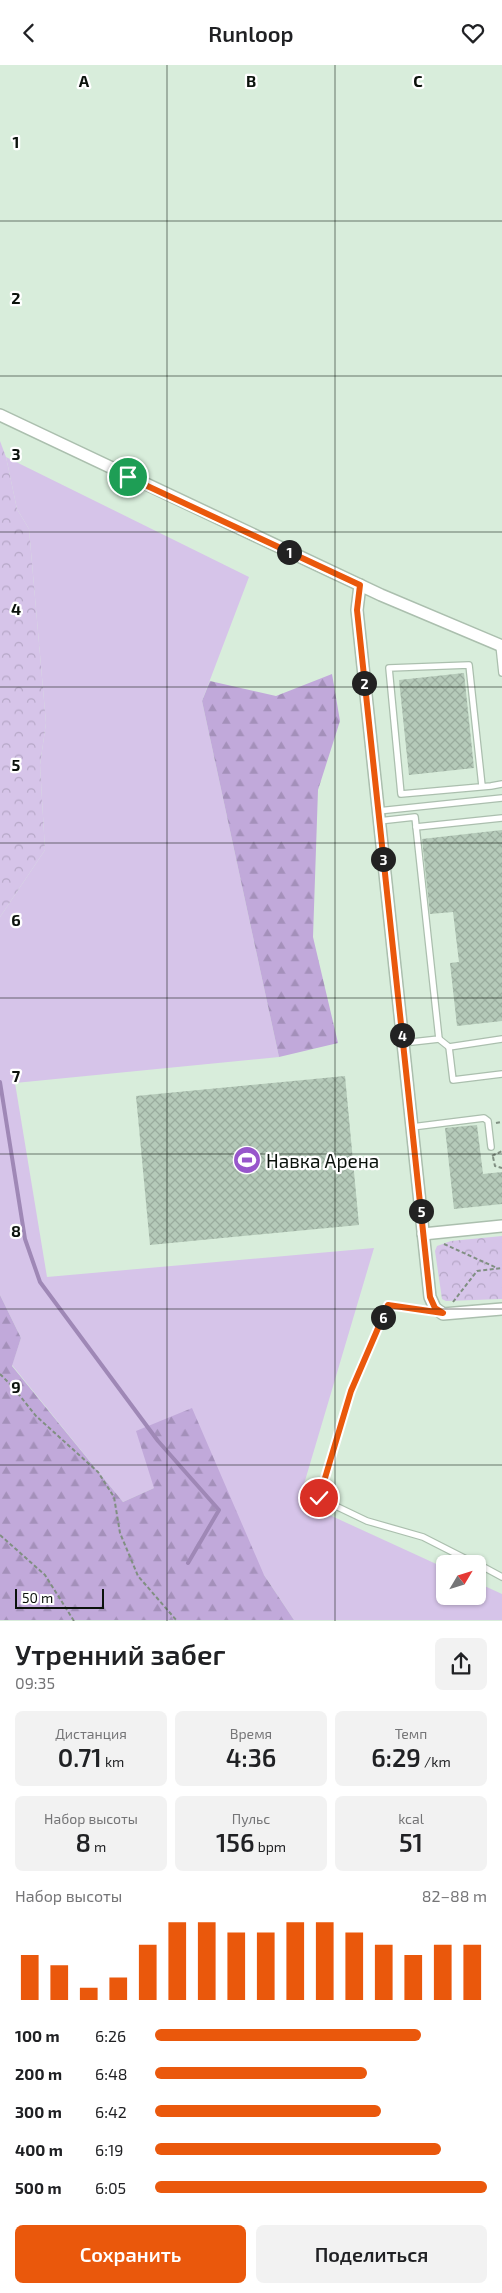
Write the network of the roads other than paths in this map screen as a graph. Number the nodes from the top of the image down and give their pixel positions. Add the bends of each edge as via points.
1 (0, 415) edge
2 (360, 585) junction
3 (500, 645) edge
4 (502, 673) edge
5 (502, 783) edge
6 (482, 786) junction
7 (502, 798) edge
8 (379, 816) junction
9 (502, 819) edge
10 (416, 827) junction
11 (439, 1039) junction
12 (502, 1039) edge
13 (403, 1043) junction
14 (449, 1047) junction
15 (502, 1074) edge
16 (412, 1127) junction
17 (491, 1147) dead end
18 (502, 1226) edge
19 (423, 1234) junction
20 (502, 1309) edge
21 (443, 1313) junction
22 (459, 1555) edge
23 (486, 1569) edge
24 (502, 1577) edge

1 - 2 street
2 - 3 street
2 - 8 street via 357,610
3 - 4 lane
5 - 6 lane
6 - 6 lane via 401,794 389,668 469,665
7 - 8 lane
8 - 10 lane via 415,817
8 - 13 street
9 - 10 lane
10 - 11 lane
11 - 13 lane
11 - 14 lane
12 - 14 lane
13 - 16 street
14 - 15 lane via 453,1080
16 - 17 lane via 484,1118 488,1121
16 - 19 street
18 - 19 street
19 - 21 street via 430,1297 435,1308
20 - 21 street
21 - 22 lane via 388,1305 351,1391 319,1498 367,1521 424,1537
23 - 24 lane

